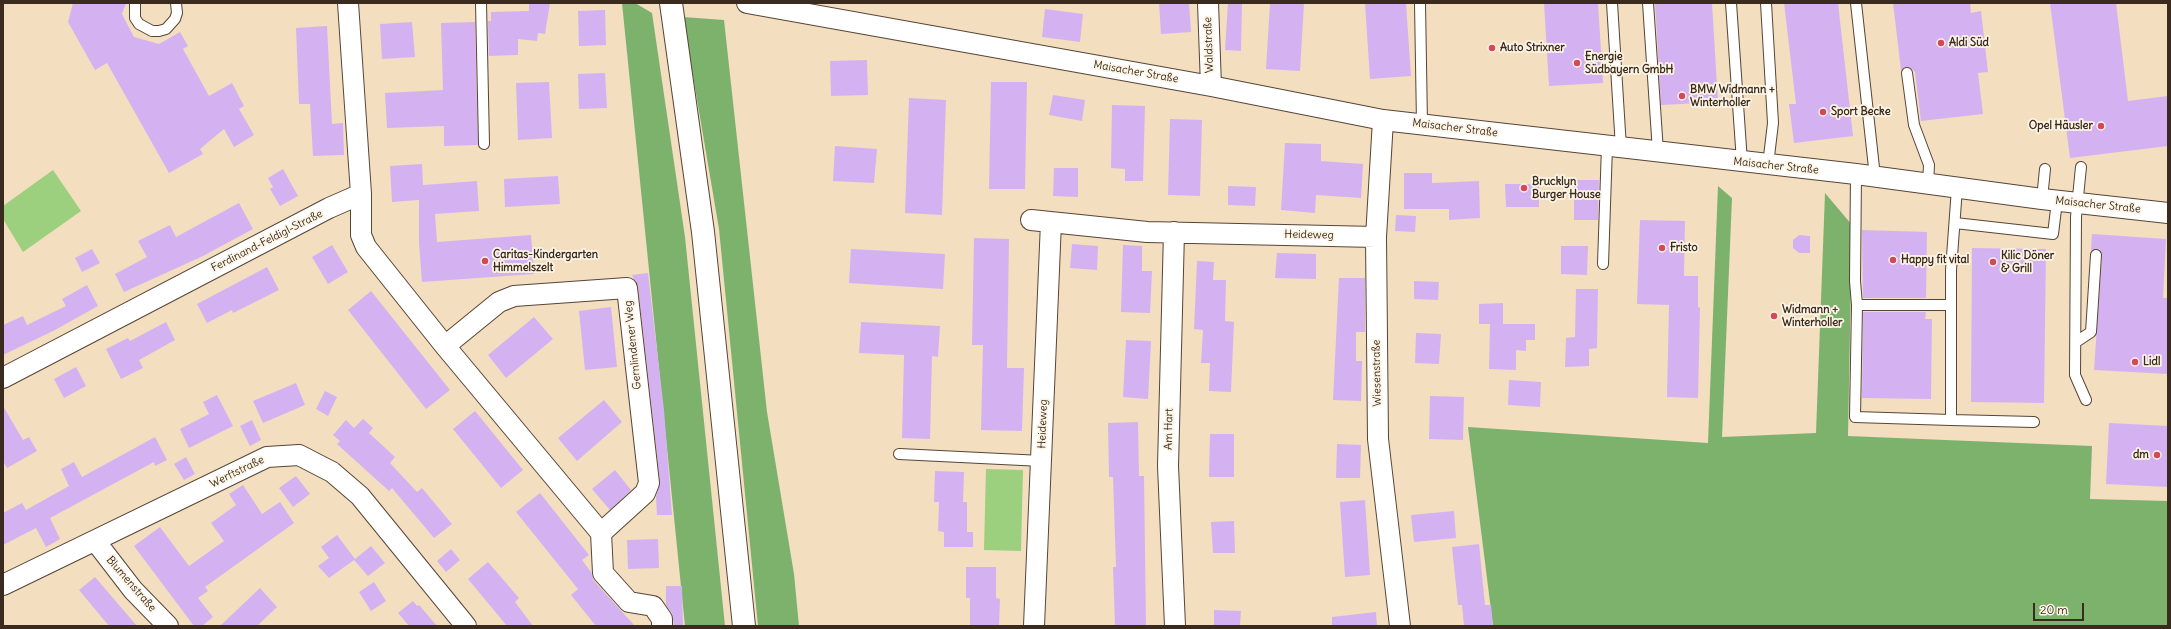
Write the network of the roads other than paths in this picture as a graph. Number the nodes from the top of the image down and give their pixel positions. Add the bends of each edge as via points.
1 (135, 3) edge
2 (176, 3) edge
3 (348, 3) edge
4 (481, 3) edge
5 (671, 3) edge
6 (747, 3) edge
7 (1208, 3) edge
8 (1420, 3) edge
9 (1612, 3) edge
10 (1648, 3) edge
11 (1731, 3) edge
12 (1766, 3) edge
13 (1856, 3) edge
14 (1907, 73) dead end
15 (1211, 86) junction
16 (1383, 120) junction
17 (1422, 124) junction
18 (484, 144) dead end
19 (1614, 147) junction
20 (1658, 152) junction
21 (1742, 162) junction
22 (1768, 165) junction
23 (2081, 166) dead end
24 (2045, 169) dead end
25 (1865, 176) junction
26 (1928, 184) junction
27 (1957, 188) junction
28 (361, 194) junction
29 (2049, 200) junction
30 (2077, 203) junction
31 (2168, 213) edge
32 (1955, 223) junction
33 (1174, 232) junction
34 (1376, 237) junction
35 (2096, 255) dead end
36 (1602, 264) dead end
37 (1857, 305) junction
38 (1951, 305) junction
39 (2076, 342) junction
40 (445, 346) junction
41 (3, 378) edge
42 (2086, 400) dead end
43 (1951, 420) junction
44 (2034, 422) dead end
45 (899, 454) dead end
46 (1042, 460) junction
47 (601, 533) junction
48 (96, 542) junction
49 (3, 586) edge
50 (168, 626) edge
51 (466, 626) edge
52 (662, 626) edge
53 (744, 626) edge
54 (1034, 626) edge
55 (1175, 626) edge
56 (1400, 626) edge

1 - 2 lane via 135,18 139,24 152,32 159,32 171,25 177,13
3 - 28 street
4 - 18 lane
5 - 53 highway via 703,232
6 - 15 street, Maisacher Straße
7 - 15 street, Waldstraße
8 - 17 lane
9 - 19 lane
10 - 20 lane
11 - 21 lane
12 - 22 lane via 1773,123
13 - 25 lane
14 - 26 lane via 1914,125 1929,165
15 - 16 street, Maisacher Straße
16 - 17 street, Maisacher Straße
16 - 34 street, Wiesenstraße
17 - 19 street, Maisacher Straße
19 - 20 street, Maisacher Straße
19 - 36 lane
20 - 21 street, Maisacher Straße
21 - 22 street, Maisacher Straße
22 - 25 street, Maisacher Straße
23 - 30 lane
24 - 29 lane
25 - 26 street, Maisacher Straße
25 - 37 lane via 1855,281
26 - 27 street, Maisacher Straße
27 - 29 street, Maisacher Straße
27 - 32 lane
28 - 40 street via 361,235 366,247
28 - 41 street, Ferdinand-Feldigl-Straße
29 - 30 street, Maisacher Straße
29 - 32 lane via 2053,234
30 - 31 street, Maisacher Straße
30 - 39 lane
32 - 38 lane
33 - 34 street, Heideweg
33 - 46 street, Heideweg via 1146,232 1041,221
33 - 55 street, Am Hart via 1168,466
34 - 56 street, Wiesenstraße via 1378,439
35 - 39 lane via 2091,332
37 - 38 lane
37 - 43 lane via 1855,417
38 - 43 lane
39 - 42 lane via 2075,375
40 - 47 street
40 - 47 street, Gernlindener Weg via 499,302 514,296 627,288 649,483 645,493
43 - 44 lane
45 - 46 lane
46 - 54 street, Heideweg via 1036,536
47 - 52 street via 603,573 628,602 653,606 662,619
48 - 49 street, Werftstraße
48 - 50 street, Blumenstraße via 133,590
48 - 51 street, Werftstraße via 267,457 299,455 332,472 360,496

